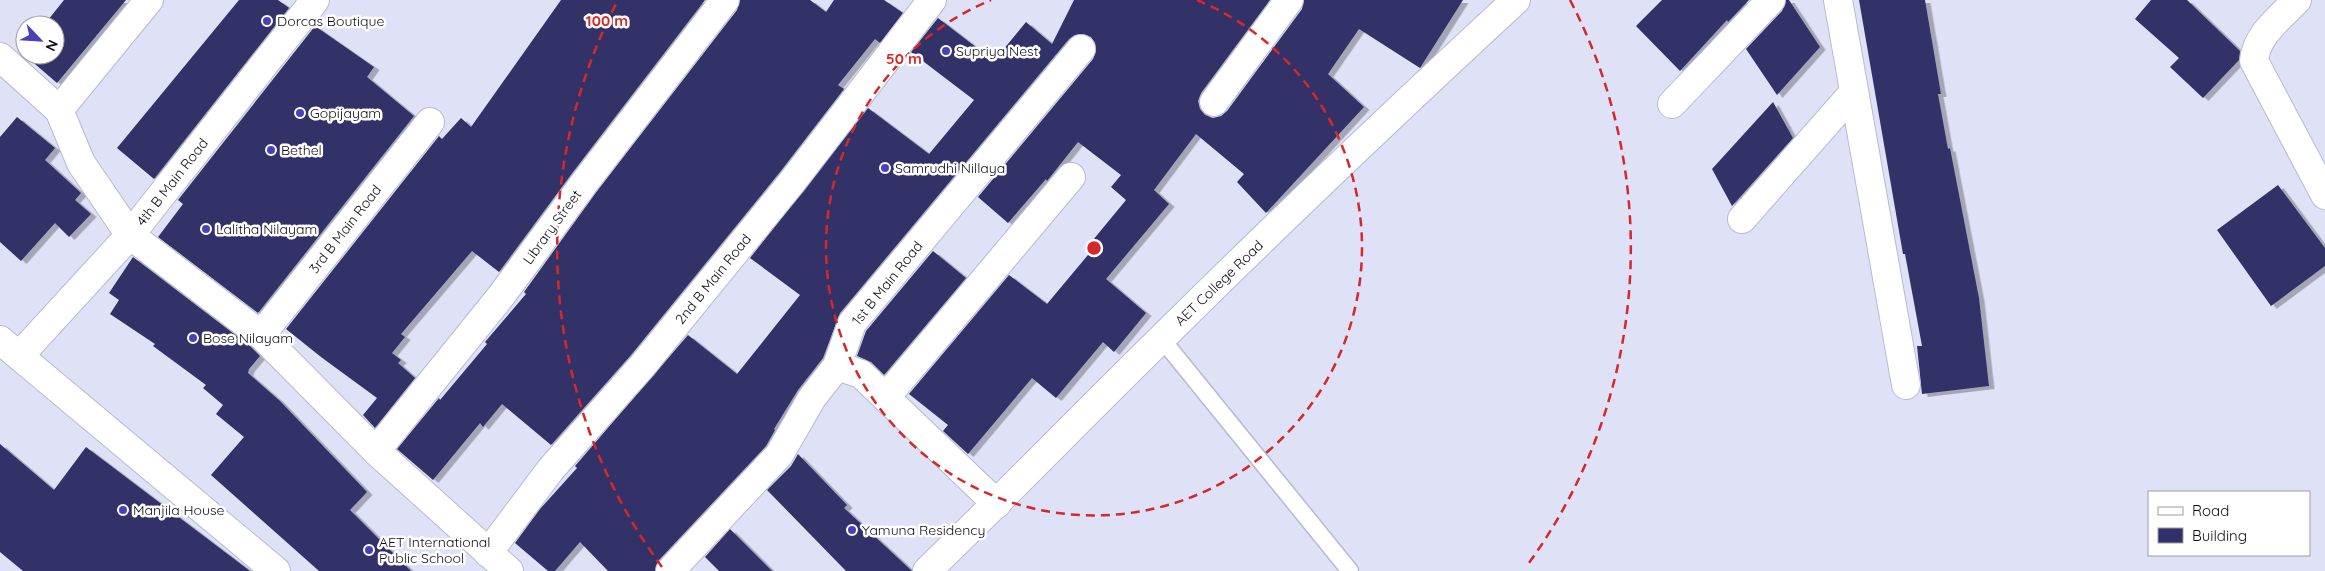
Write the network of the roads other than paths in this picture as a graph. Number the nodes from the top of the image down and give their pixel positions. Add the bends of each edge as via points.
1 (149, 0) edge
2 (315, 0) edge
3 (725, 0) edge
4 (932, 0) edge
5 (1289, 0) edge
6 (1516, 0) edge
7 (1771, 0) edge
8 (1838, 0) edge
9 (2297, 0) edge
10 (1080, 49) dead end
11 (0, 57) edge
12 (1854, 92) junction
13 (1214, 102) dead end
14 (1672, 104) dead end
15 (59, 110) junction
16 (430, 122) dead end
17 (1071, 177) dead end
18 (2325, 195) edge
19 (1742, 219) dead end
20 (130, 235) junction
21 (262, 335) junction
22 (1161, 338) junction
23 (10, 348) edge
24 (837, 366) junction
25 (1906, 385) dead end
26 (886, 398) junction
27 (376, 451) junction
28 (997, 504) junction
29 (488, 553) junction
30 (276, 571) edge
31 (509, 571) edge
32 (670, 571) edge
33 (927, 571) edge
34 (1350, 571) edge

1 - 15 street
2 - 20 street, 4th B Main Road
3 - 27 street, Library Street via 501,296
4 - 29 street, 2nd B Main Road via 792,182 643,365 551,470
5 - 13 street
6 - 22 street, AET College Road
7 - 14 street
8 - 12 street
9 - 18 street via 2261,38 2255,48 2254,61
10 - 24 street, 1st B Main Road via 852,323
11 - 15 street
12 - 19 street
12 - 25 street
15 - 20 street via 81,164
16 - 21 street, 3rd B Main Road
17 - 26 street
20 - 21 street
20 - 23 street, 4th B Main Road
21 - 27 street
22 - 28 street, AET College Road
22 - 34 lane
23 - 30 street
24 - 26 street via 861,374
24 - 32 street, 1st B Main Road via 812,398 778,455
26 - 28 street
27 - 29 street
28 - 33 street, AET College Road
29 - 31 street

